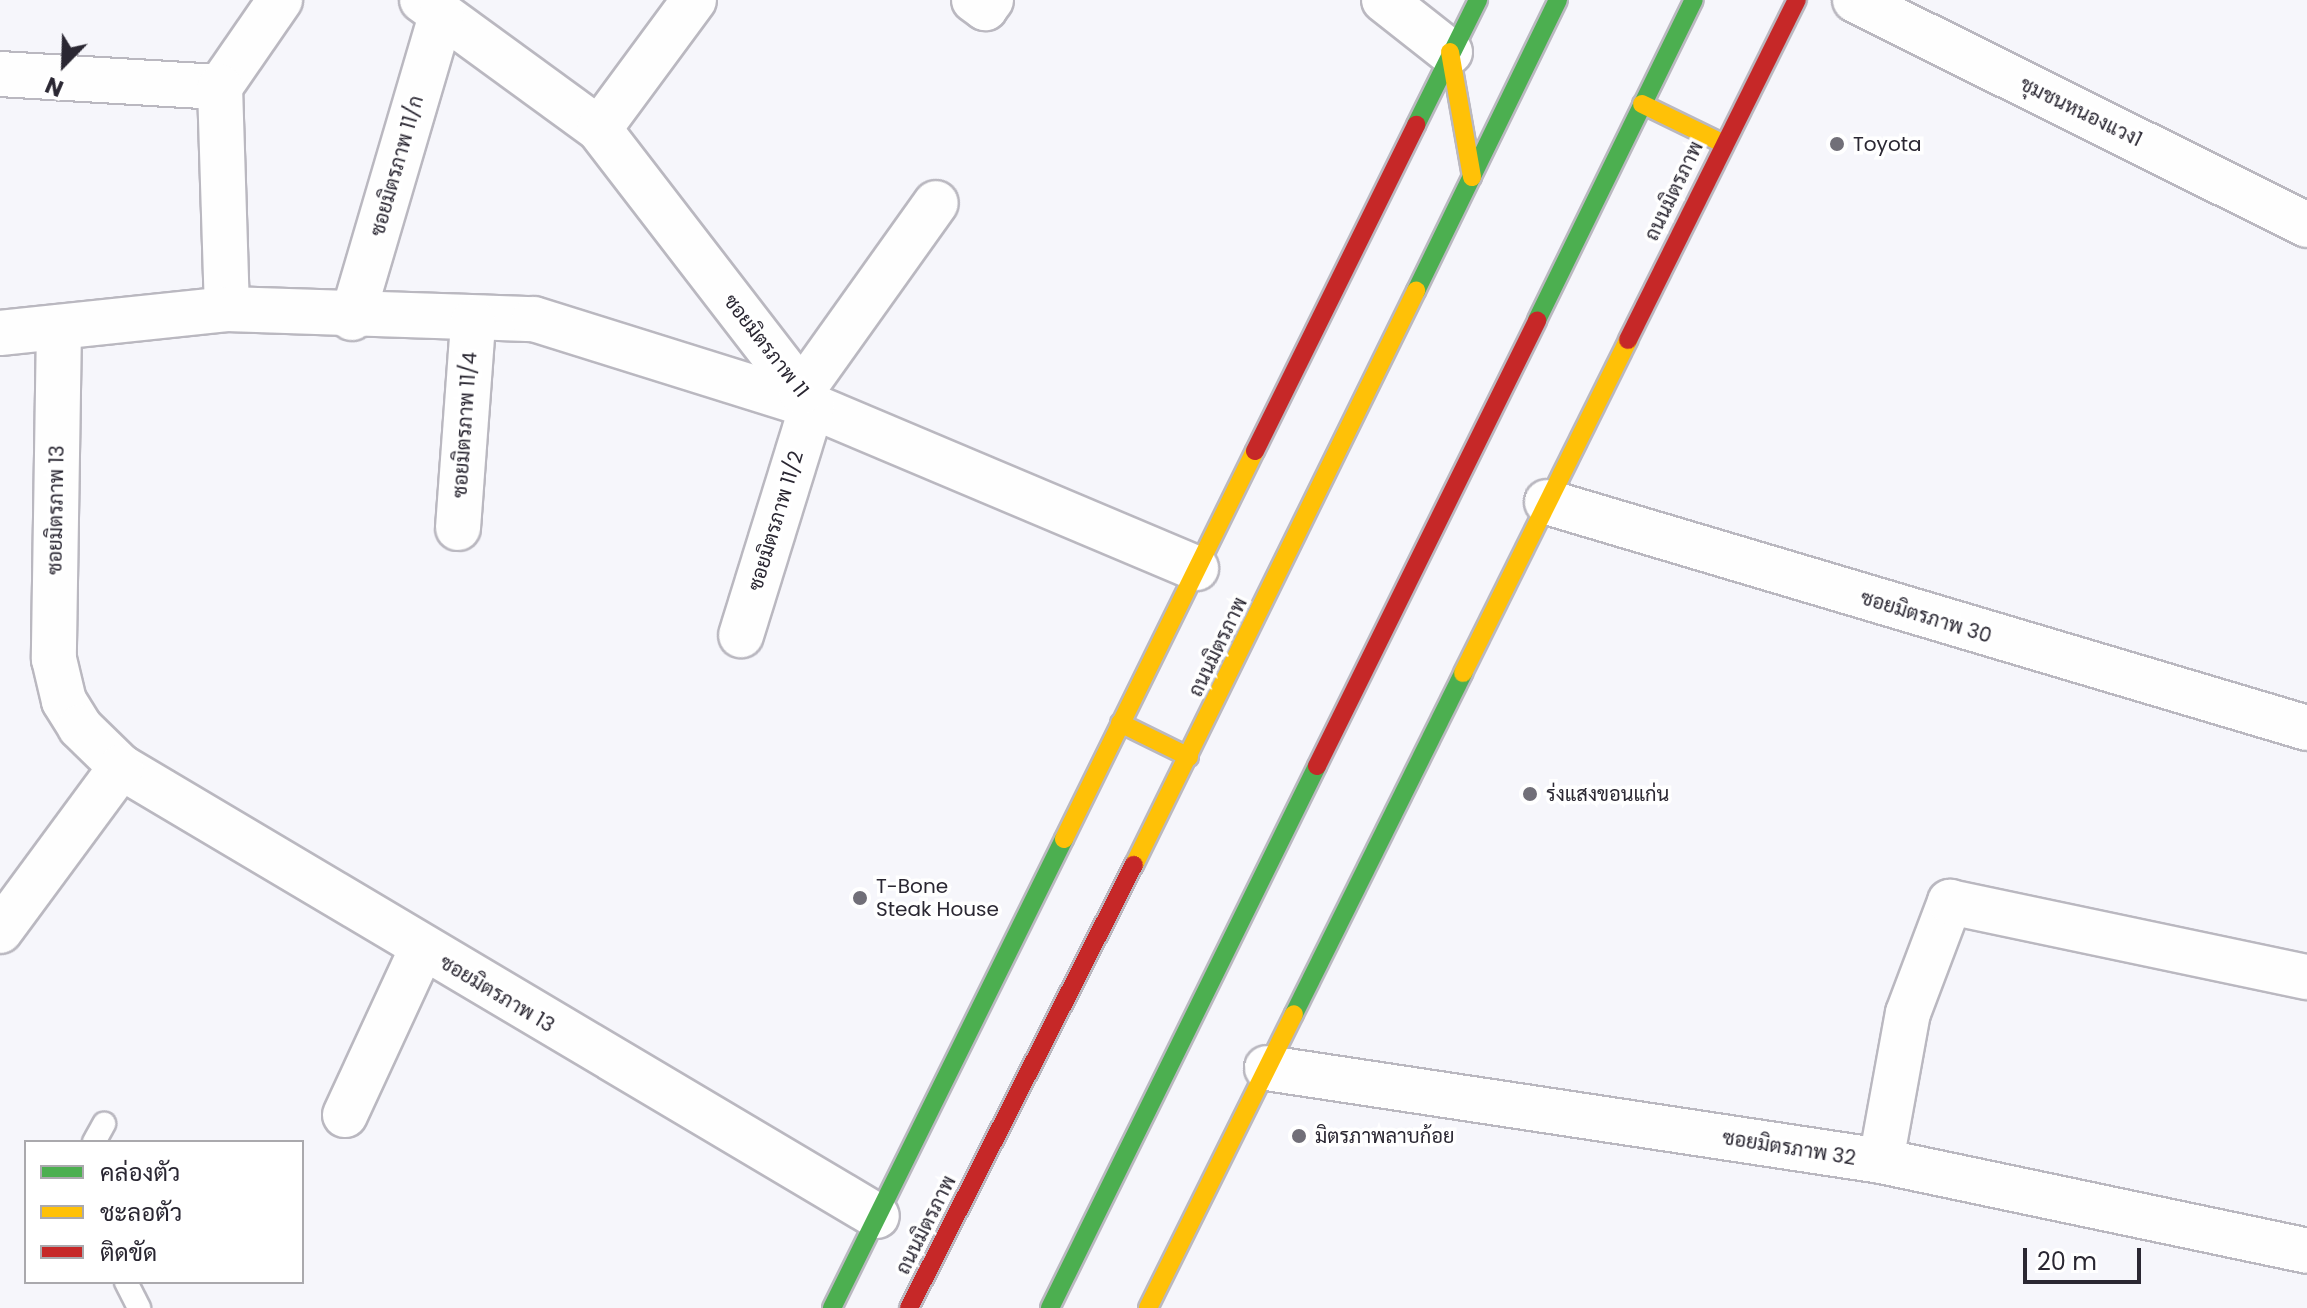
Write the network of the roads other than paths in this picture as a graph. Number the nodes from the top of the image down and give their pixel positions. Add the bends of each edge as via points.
1 (280, 0) edge
2 (694, 0) edge
3 (974, 0) edge
4 (991, 0) edge
5 (1384, 0) edge
6 (1478, 0) edge
7 (1558, 0) edge
8 (1694, 0) edge
9 (1797, 0) edge
10 (1855, 0) edge
11 (431, 7) edge
12 (1450, 52) junction
13 (13, 77) edge
14 (220, 87) junction
15 (1642, 104) junction
16 (599, 129) junction
17 (1722, 143) junction
18 (1472, 177) junction
19 (936, 203) dead end
20 (2307, 225) edge
21 (227, 309) junction
22 (352, 318) junction
23 (473, 322) junction
24 (59, 327) junction
25 (0, 333) edge
26 (806, 399) junction
27 (1547, 502) junction
28 (458, 528) dead end
29 (1196, 568) junction
30 (741, 635) dead end
31 (1120, 723) junction
32 (2307, 728) edge
33 (1189, 757) junction
34 (121, 767) junction
35 (0, 931) edge
36 (422, 948) junction
37 (2307, 977) edge
38 (1267, 1068) junction
39 (345, 1115) dead end
40 (1881, 1161) junction
41 (877, 1216) junction
42 (2307, 1251) edge
43 (127, 1284) edge
44 (139, 1308) edge
45 (832, 1308) edge
46 (909, 1308) edge
47 (1050, 1308) edge
48 (1148, 1308) edge

1 - 14 street
2 - 16 street
3 - 4 street via 985,8
5 - 12 street
6 - 12 main road
7 - 18 main road, ถนนมิตรภาพ
8 - 15 main road
9 - 17 main road, ถนนมิตรภาพ
10 - 20 street, ชุมชนหนองแวง1
11 - 16 street, ซอยมิตรภาพ 11
11 - 22 street, ซอยมิตรภาพ 11/ก
12 - 18 main road
12 - 29 main road
13 - 14 street
14 - 21 street
15 - 17 main road
15 - 47 main road
16 - 26 street, ซอยมิตรภาพ 11
17 - 27 main road, ถนนมิตรภาพ
18 - 33 main road, ถนนมิตรภาพ
19 - 26 street, ซอยมิตรภาพ 11/2
21 - 22 street
21 - 24 street
22 - 23 street
23 - 26 street via 534,319
23 - 28 street, ซอยมิตรภาพ 11/4
24 - 25 street
24 - 34 street, ซอยมิตรภาพ 13 via 54,659 64,701 80,727
26 - 29 street, ซอยมิตรภาพ 11
26 - 30 street, ซอยมิตรภาพ 11/2
27 - 32 street, ซอยมิตรภาพ 30
27 - 38 main road, ถนนมิตรภาพ
29 - 31 main road
31 - 33 main road
31 - 41 main road
33 - 46 main road, ถนนมิตรภาพ
34 - 35 street
34 - 36 street, ซอยมิตรภาพ 13
36 - 39 street
36 - 41 street, ซอยมิตรภาพ 13
37 - 40 street via 1950,902 1908,1013
38 - 40 street, ซอยมิตรภาพ 32
38 - 48 main road, ถนนมิตรภาพ
40 - 42 street, ซอยมิตรภาพ 32
41 - 45 main road
43 - 44 lane

